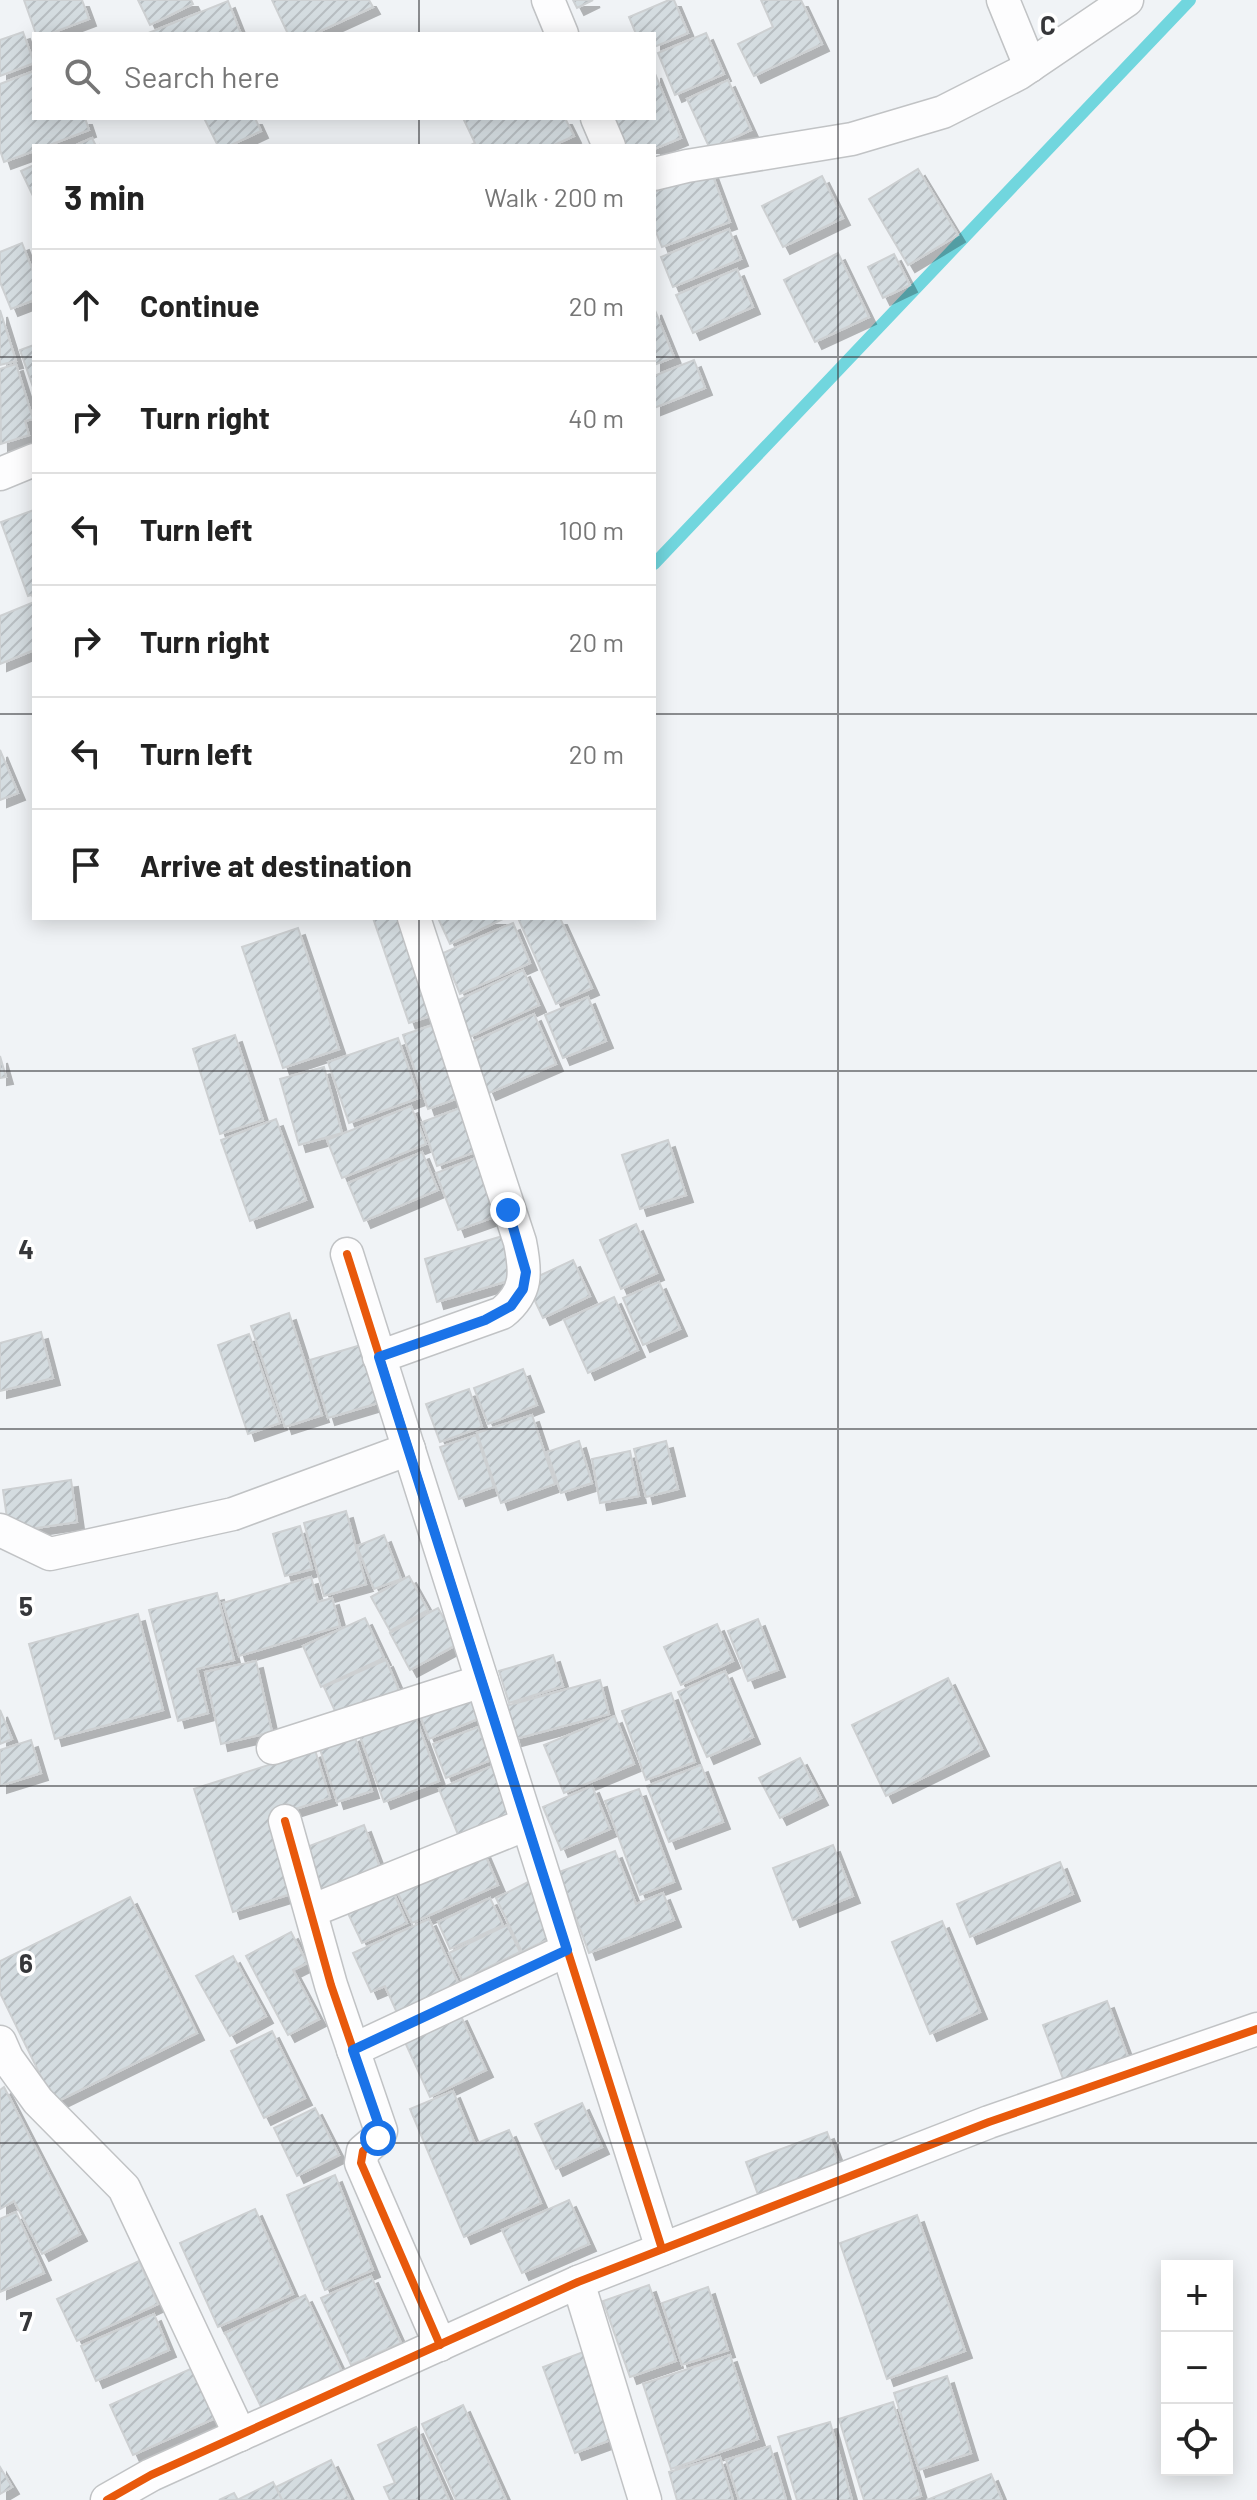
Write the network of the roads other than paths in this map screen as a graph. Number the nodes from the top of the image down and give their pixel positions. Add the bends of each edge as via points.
1 (548, 0) edge
2 (1003, 0) edge
3 (1127, 0) edge
4 (561, 32) edge
5 (1030, 66) junction
6 (598, 120) edge
7 (608, 144) edge
8 (656, 174) edge
9 (32, 461) edge
10 (0, 474) edge
11 (415, 920) edge
12 (347, 1254) dead end
13 (379, 1357) junction
14 (409, 1449) junction
15 (0, 1530) edge
16 (482, 1681) junction
17 (273, 1748) dead end
18 (285, 1821) dead end
19 (527, 1824) junction
20 (311, 1911) junction
21 (567, 1950) junction
22 (1257, 2029) edge
23 (0, 2042) edge
24 (353, 2050) junction
25 (662, 2249) junction
26 (578, 2282) junction
27 (440, 2345) junction
28 (240, 2435) junction
29 (107, 2500) edge
30 (645, 2500) edge

1 - 4 street
2 - 5 street
3 - 5 street
5 - 8 street via 943,112 893,129
6 - 7 street
9 - 10 street
11 - 13 street via 526,1272 518,1298 502,1313
12 - 13 street
13 - 14 street
14 - 15 street via 233,1514 50,1554
14 - 16 street
16 - 17 street
16 - 19 street
18 - 20 street
19 - 20 street
19 - 21 street
20 - 24 street
21 - 24 street
21 - 25 street
22 - 25 street via 989,2122
23 - 28 street via 38,2101 124,2188
24 - 27 street via 381,2131 363,2151 361,2163
25 - 26 street
26 - 27 street
26 - 30 street
27 - 28 street
28 - 29 street

